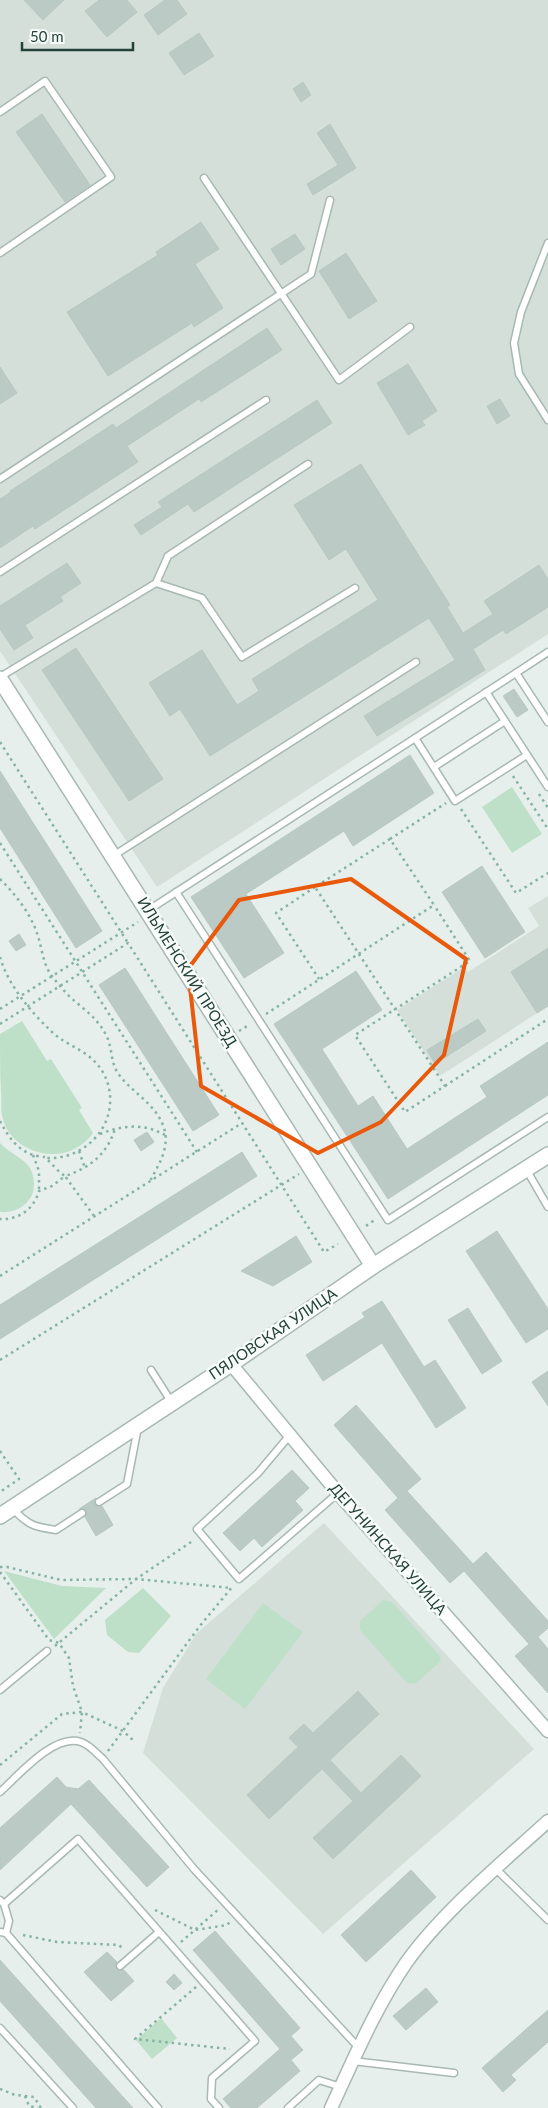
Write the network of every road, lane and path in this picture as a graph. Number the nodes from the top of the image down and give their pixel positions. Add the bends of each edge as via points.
1 (0, 112) edge
2 (204, 178) dead end
3 (330, 200) dead end
4 (548, 243) edge
5 (0, 253) edge
6 (282, 294) junction
7 (410, 327) dead end
8 (266, 400) dead end
9 (548, 420) edge
10 (308, 464) dead end
11 (0, 479) edge
12 (0, 572) edge
13 (156, 583) junction
14 (355, 588) dead end
15 (548, 652) edge
16 (416, 662) dead end
17 (516, 673) junction
18 (0, 678) edge
19 (486, 692) junction
20 (505, 721) junction
21 (548, 722) edge
22 (415, 738) junction
23 (0, 742) edge
24 (527, 755) junction
25 (434, 767) junction
26 (508, 767) junction
27 (548, 787) edge
28 (455, 799) junction
29 (548, 829) edge
30 (390, 839) junction
31 (0, 843) edge
32 (112, 856) junction
33 (548, 873) edge
34 (0, 879) edge
35 (315, 887) junction
36 (176, 892) junction
37 (434, 905) junction
38 (149, 912) junction
39 (121, 932) junction
40 (128, 943) junction
41 (359, 954) junction
42 (0, 957) edge
43 (76, 961) junction
44 (82, 972) junction
45 (52, 976) junction
46 (320, 979) junction
47 (60, 986) junction
48 (21, 996) junction
49 (28, 1006) junction
50 (0, 1009) edge
51 (395, 1009) junction
52 (258, 1019) junction
53 (548, 1020) edge
54 (0, 1024) edge
55 (228, 1038) junction
56 (445, 1086) junction
57 (548, 1117) edge
58 (0, 1121) edge
59 (242, 1123) junction
60 (115, 1128) junction
61 (99, 1134) junction
62 (165, 1135) junction
63 (79, 1151) junction
64 (197, 1152) junction
65 (33, 1155) junction
66 (548, 1155) edge
67 (45, 1158) junction
68 (310, 1167) junction
69 (85, 1168) junction
70 (526, 1169) junction
71 (64, 1176) junction
72 (150, 1181) junction
73 (281, 1185) junction
74 (39, 1191) junction
75 (548, 1207) edge
76 (94, 1216) junction
77 (0, 1219) edge
78 (338, 1244) dead end
79 (373, 1266) junction
80 (0, 1276) edge
81 (0, 1360) edge
82 (231, 1364) junction
83 (151, 1370) dead end
84 (172, 1403) junction
85 (139, 1424) junction
86 (290, 1435) junction
87 (0, 1451) edge
88 (0, 1492) edge
89 (338, 1493) junction
90 (99, 1502) dead end
91 (6, 1512) edge
92 (82, 1513) dead end
93 (202, 1534) junction
94 (0, 1568) edge
95 (136, 1579) junction
96 (238, 1579) junction
97 (232, 1588) junction
98 (47, 1651) joint
99 (0, 1690) edge
100 (548, 1731) edge
101 (103, 1759) junction
102 (0, 1792) edge
103 (548, 1821) edge
104 (496, 1869) junction
105 (2, 1901) edge
106 (226, 1903) junction
107 (134, 1904) junction
108 (237, 1916) junction
109 (548, 1920) edge
110 (194, 1930) junction
111 (3, 1932) edge
112 (159, 1932) junction
113 (174, 1949) junction
114 (132, 1956) junction
115 (120, 1966) dead end
116 (202, 1981) junction
117 (0, 2028) edge
118 (359, 2048) junction
119 (243, 2050) junction
120 (353, 2061) junction
121 (454, 2073) dead end
122 (341, 2087) junction
123 (0, 2089) edge
124 (26, 2096) junction
125 (40, 2108) edge
126 (73, 2108) edge
127 (158, 2108) edge
128 (219, 2108) edge
129 (288, 2108) edge
130 (331, 2108) edge

1 - 5 lane via 45,81 111,177
2 - 6 lane
3 - 6 lane via 311,274
4 - 9 lane via 521,312 514,343 519,374
6 - 7 lane via 339,380
6 - 11 lane
8 - 12 lane
10 - 13 lane via 168,556
13 - 14 lane via 202,598 242,657
13 - 18 lane
15 - 17 lane
16 - 32 lane
17 - 19 lane
17 - 21 lane
18 - 32 street, ИЛЬМЕНСКИЙ ПРОЕЗД
19 - 20 lane
19 - 22 lane
20 - 24 lane
20 - 25 lane
22 - 25 lane
22 - 36 lane
23 - 39 path
24 - 26 lane
24 - 27 lane
25 - 28 lane
26 - 28 lane
26 - 29 path
28 - 30 path
28 - 33 path via 516,894
30 - 35 path
30 - 37 path
31 - 43 path
32 - 38 street, ИЛЬМЕНСКИЙ ПРОЕЗД
34 - 45 path via 19,900 33,923 45,964
35 - 41 path
35 - 46 path via 276,913
36 - 38 lane
36 - 52 lane
37 - 41 path
37 - 51 path via 470,961
38 - 39 path
38 - 55 street, ИЛЬМЕНСКИЙ ПРОЕЗД
39 - 40 path
39 - 43 path
40 - 44 path
40 - 59 path
41 - 46 path
41 - 51 path
42 - 48 path via 8,978
43 - 44 path
43 - 45 path
44 - 47 path
44 - 64 path
45 - 47 path
45 - 48 path
46 - 52 path
47 - 49 path
47 - 62 path via 102,1028 116,1071 154,1110
48 - 49 path
48 - 50 path
49 - 54 path
49 - 61 path via 53,1033 92,1058 104,1073 110,1103
51 - 56 path
51 - 56 path via 355,1035 405,1112
52 - 55 path
52 - 57 lane via 388,1220
53 - 56 path
55 - 68 street, ИЛЬМЕНСКИЙ ПРОЕЗД
58 - 65 path via 12,1140
59 - 64 path
59 - 73 path
60 - 61 path
60 - 62 path via 144,1127
60 - 69 path via 101,1155
61 - 63 path
62 - 72 path via 164,1153
63 - 67 path
63 - 69 path
64 - 72 path
65 - 67 path
65 - 74 path via 39,1171
66 - 70 street, ПЯЛОВСКАЯ УЛИЦА
67 - 71 path
68 - 73 path
68 - 79 street, ИЛЬМЕНСКИЙ ПРОЕЗД
69 - 71 path
70 - 75 lane
70 - 79 street, ПЯЛОВСКАЯ УЛИЦА
71 - 74 path
71 - 76 path
72 - 76 path
73 - 78 path via 324,1252
73 - 81 path
74 - 77 path via 27,1211
76 - 80 path
79 - 82 street, ПЯЛОВСКАЯ УЛИЦА
82 - 84 street, ПЯЛОВСКАЯ УЛИЦА
82 - 86 street, ДЕГУНИНСКАЯ УЛИЦА
83 - 84 lane
84 - 85 street, ПЯЛОВСКАЯ УЛИЦА
85 - 90 lane via 127,1484
85 - 91 street, ПЯЛОВСКАЯ УЛИЦА
86 - 89 street, ДЕГУНИНСКАЯ УЛИЦА
86 - 93 lane via 258,1473 197,1529
87 - 88 path via 19,1479
89 - 96 lane
89 - 100 street, ДЕГУНИНСКАЯ УЛИЦА
91 - 92 lane via 36,1527 56,1530
93 - 95 path
93 - 96 lane
94 - 95 path via 61,1580
95 - 97 path
95 - 98 path
96 - 97 path
97 - 101 path via 199,1627
98 - 99 lane
101 - 102 lane via 80,1742 64,1741 48,1750
101 - 106 lane
103 - 104 street
104 - 109 lane
104 - 118 street via 448,1916 408,1962 378,2008
105 - 107 lane via 78,1840
105 - 111 lane via 9,1921
106 - 108 lane
106 - 110 path
107 - 110 path via 161,1912
107 - 112 lane
108 - 110 path via 227,1925
108 - 118 lane
110 - 113 path
111 - 114 path via 58,1942 119,1945
111 - 127 lane
112 - 113 lane
112 - 114 lane
113 - 116 lane
114 - 115 lane
116 - 119 lane via 255,2041
116 - 119 path via 135,2039
117 - 126 lane
118 - 120 street
119 - 128 lane via 212,2078 211,2098
120 - 121 lane
120 - 122 street
122 - 129 lane via 319,2080
122 - 130 street
123 - 124 path
124 - 125 path via 34,2097
124 - 125 path via 29,2106

